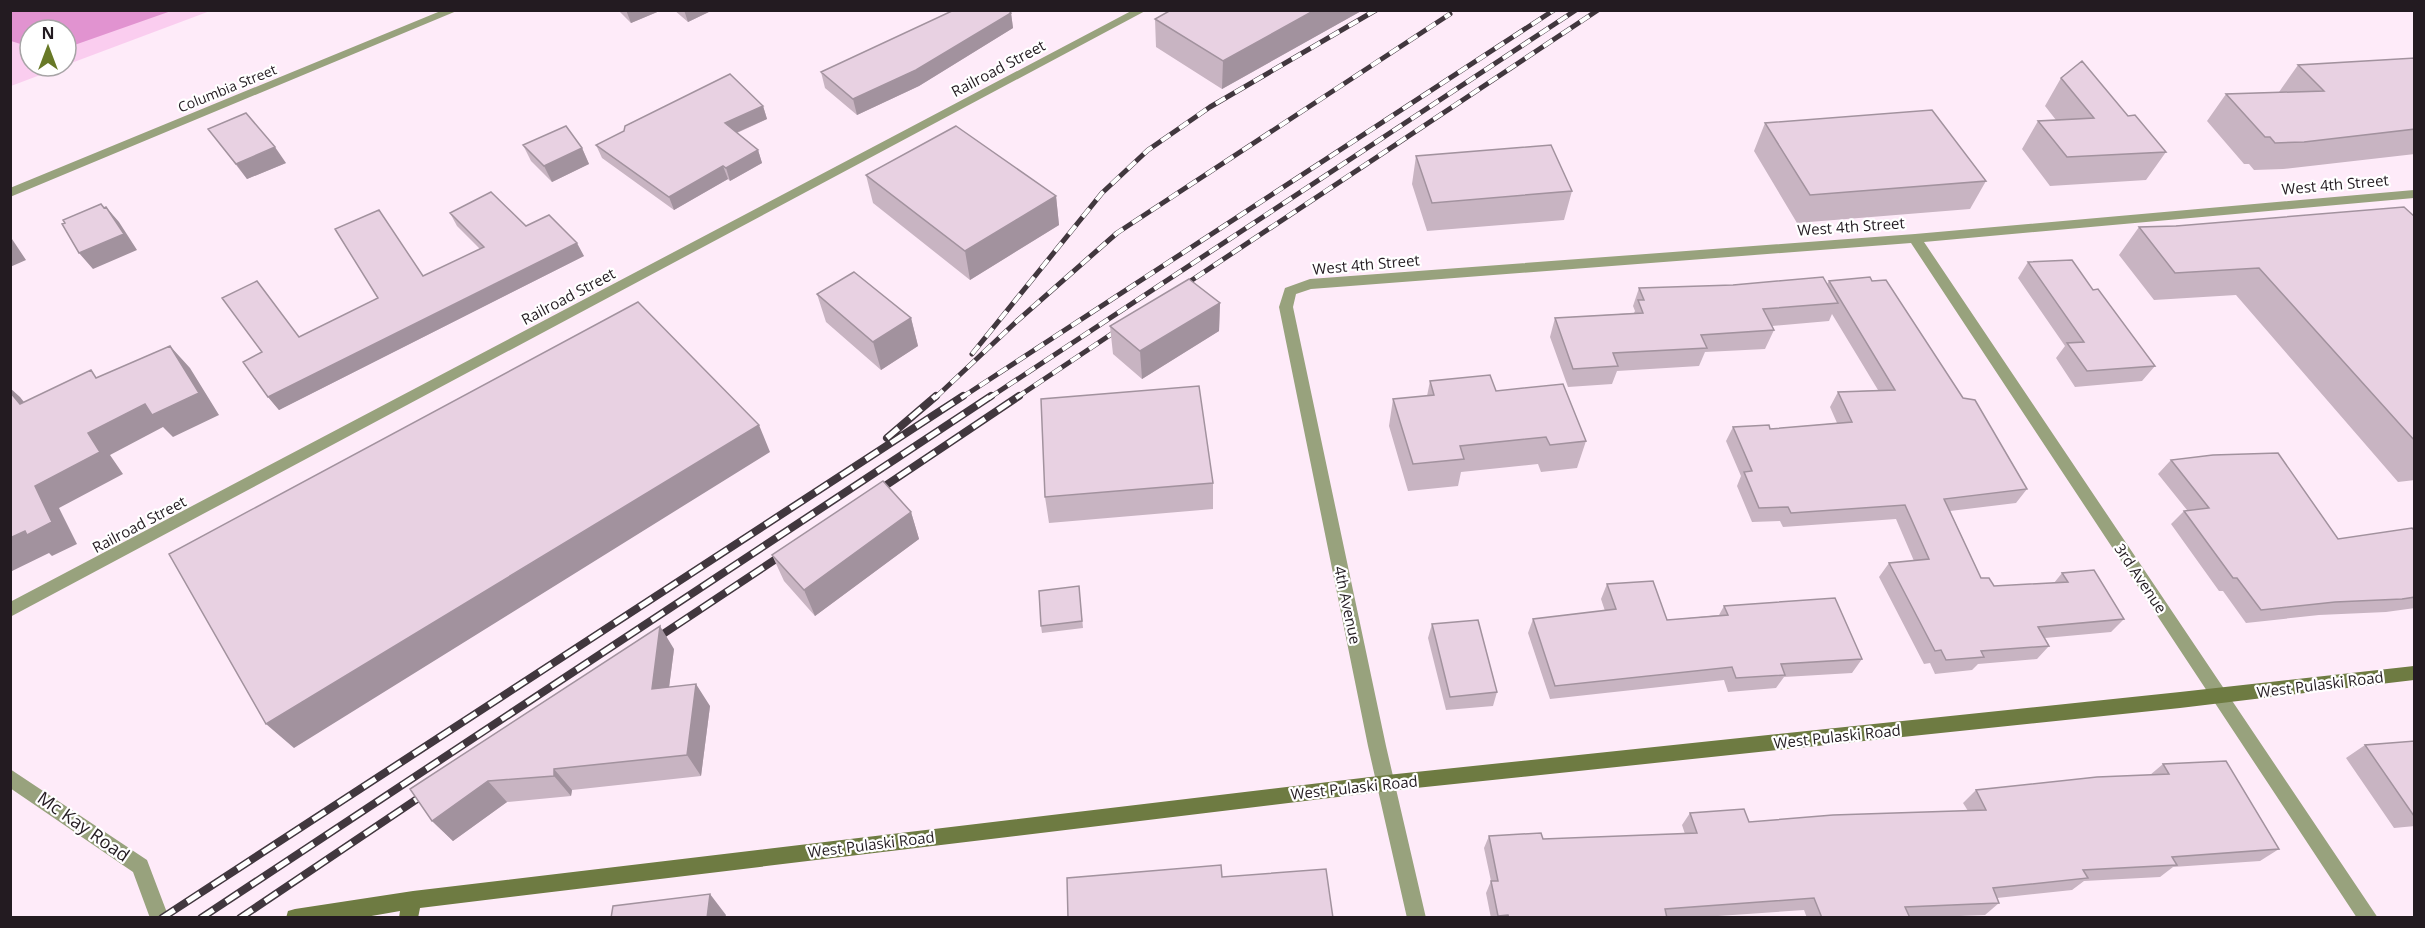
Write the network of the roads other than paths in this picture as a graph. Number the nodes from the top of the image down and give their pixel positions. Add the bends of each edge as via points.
1 (454, 10) edge
2 (1142, 10) edge
3 (10, 193) edge
4 (2415, 194) edge
5 (1915, 238) junction
6 (1290, 291) joint
7 (10, 610) edge
8 (2415, 673) edge
9 (2219, 696) junction
10 (10, 777) edge
11 (1387, 783) junction
12 (411, 909) edge
13 (160, 918) edge
14 (295, 918) edge
15 (1417, 918) edge
16 (2369, 918) edge

1 - 3 street, Columbia Street
2 - 7 street, Railroad Street
4 - 5 street, West 4th Street
5 - 6 street, West 4th Street via 1310,284
5 - 9 street, 3rd Avenue
6 - 11 street, 4th Avenue via 1286,307
8 - 9 main road, West Pulaski Road
9 - 11 main road, West Pulaski Road
9 - 16 street, 3rd Avenue
10 - 13 street, Mc Kay Road via 140,866
11 - 12 main road, West Pulaski Road
11 - 15 street, 4th Avenue
12 - 14 main road, West Pulaski Road

